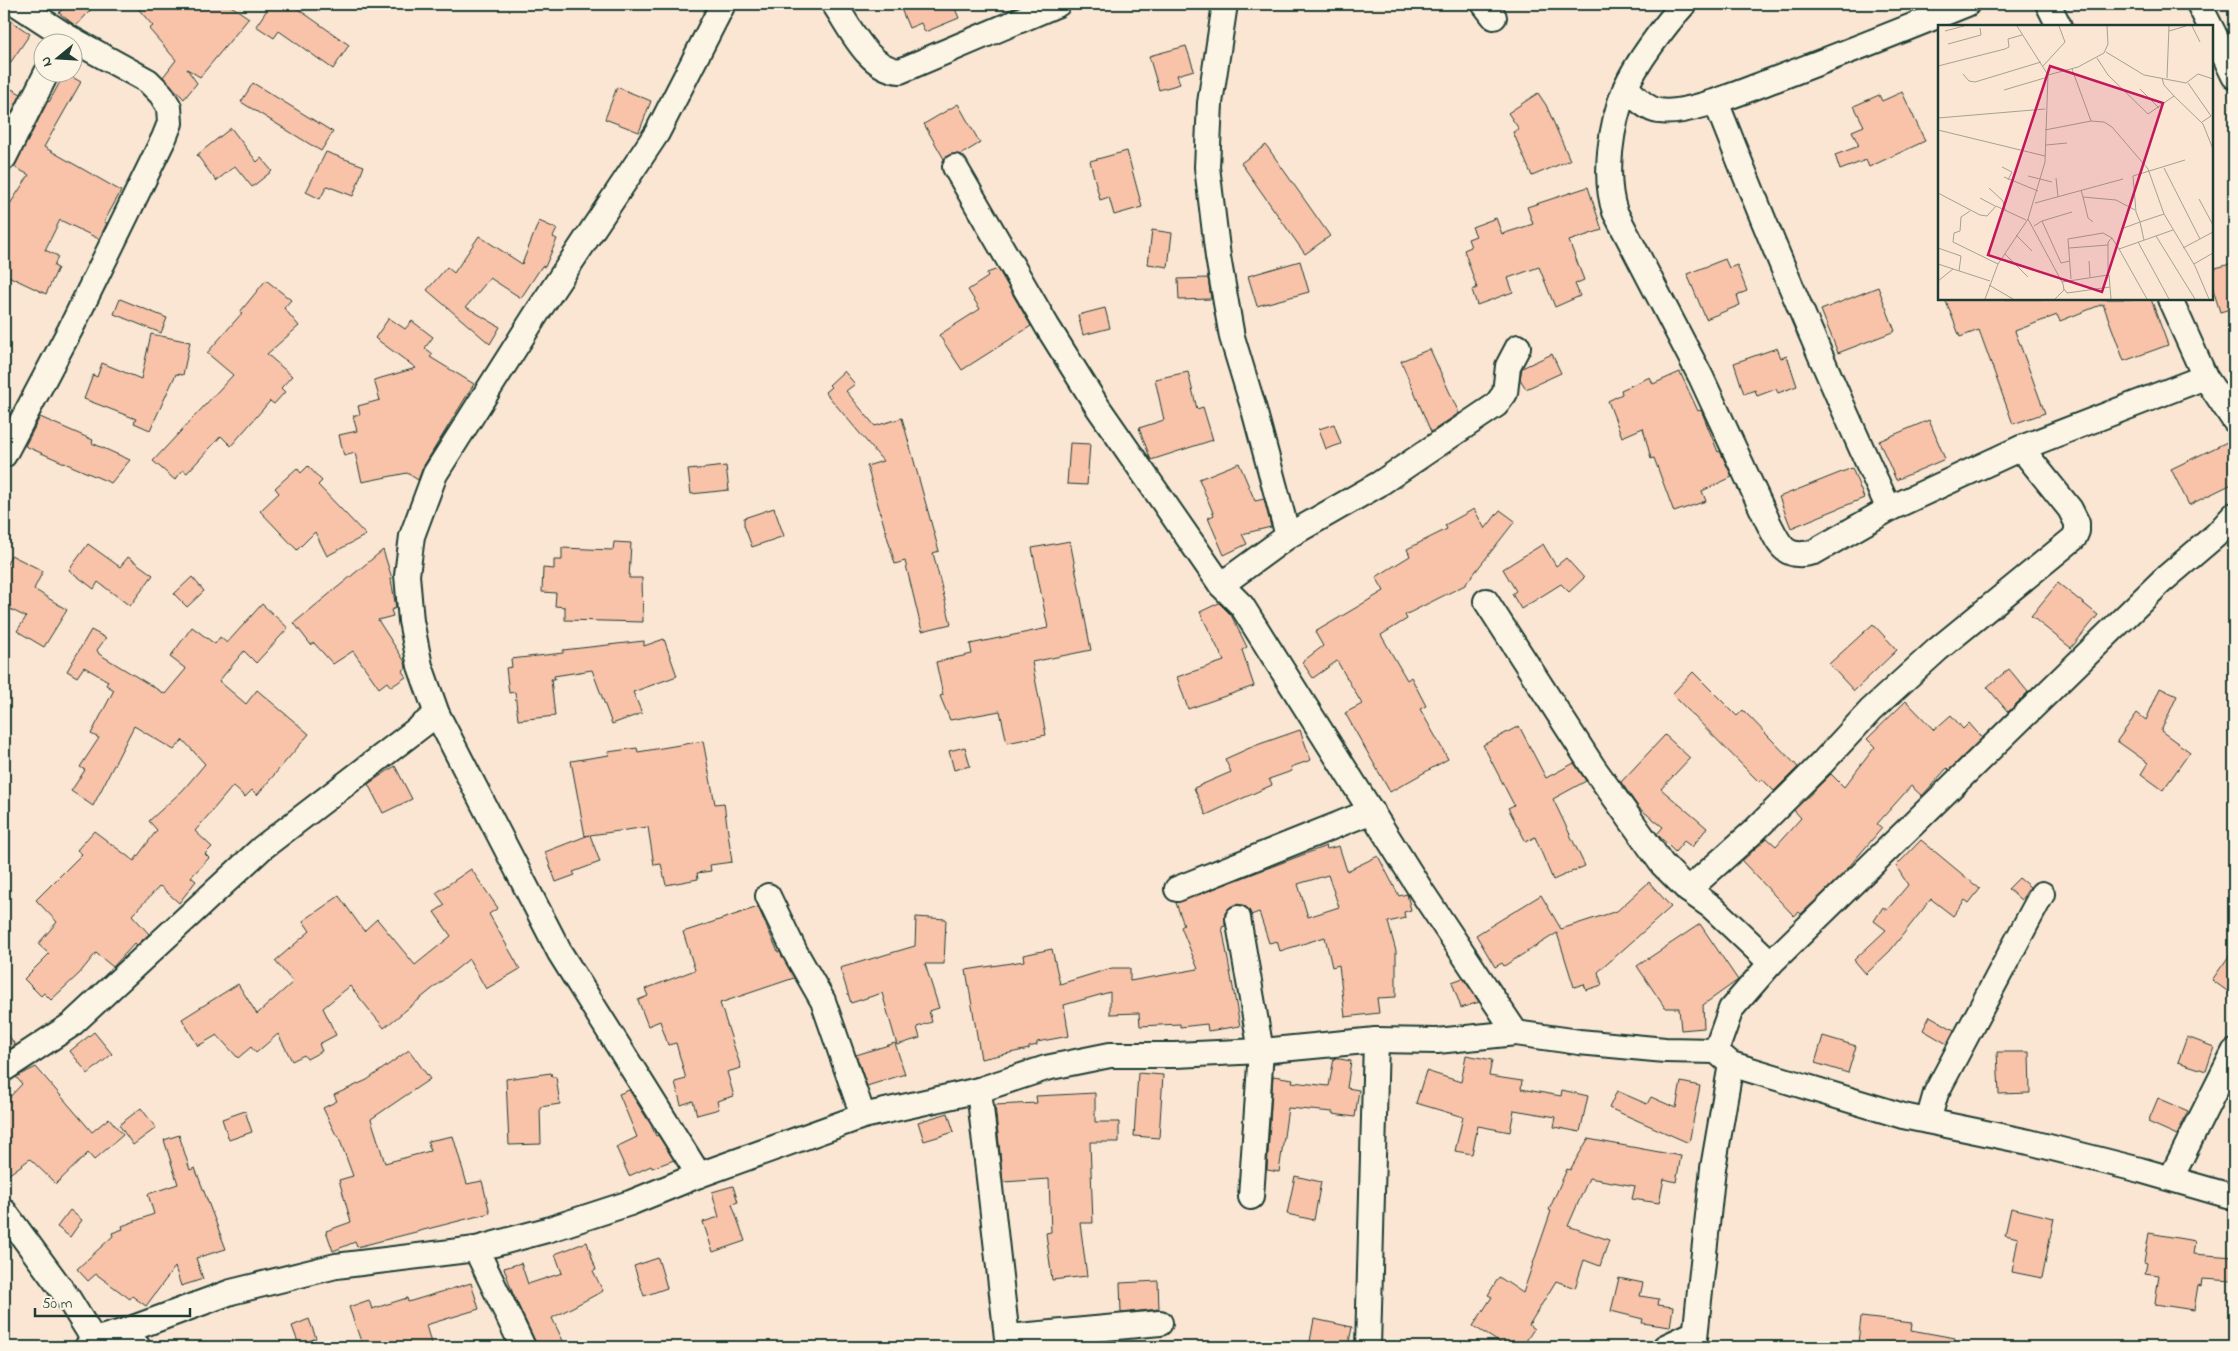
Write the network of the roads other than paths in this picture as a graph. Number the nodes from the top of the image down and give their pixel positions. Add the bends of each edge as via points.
1 (17, 4) edge
2 (723, 4) edge
3 (834, 4) edge
4 (1058, 4) edge
5 (1225, 4) edge
6 (1684, 4) edge
7 (1967, 4) edge
8 (2048, 4) edge
9 (2199, 4) edge
10 (2058, 25) edge
11 (2210, 25) edge
12 (54, 32) edge
13 (2213, 32) edge
14 (82, 49) edge
15 (2234, 76) edge
16 (42, 82) edge
17 (1626, 87) junction
18 (1716, 102) junction
19 (4, 158) edge
20 (955, 168) dead end
21 (2170, 300) edge
22 (1518, 347) dead end
23 (2205, 377) junction
24 (2234, 420) edge
25 (2021, 448) junction
26 (4, 455) edge
27 (1889, 509) junction
28 (2234, 515) edge
29 (1288, 536) junction
30 (1221, 585) junction
31 (1486, 601) dead end
32 (437, 714) junction
33 (1372, 811) junction
34 (1177, 888) dead end
35 (1688, 890) junction
36 (2042, 894) dead end
37 (768, 896) dead end
38 (1238, 918) dead end
39 (1771, 963) junction
40 (1516, 1033) junction
41 (1376, 1040) junction
42 (1261, 1051) junction
43 (2234, 1052) edge
44 (1724, 1058) junction
45 (4, 1069) edge
46 (979, 1090) junction
47 (863, 1116) junction
48 (1928, 1121) junction
49 (699, 1175) junction
50 (2171, 1178) junction
51 (2234, 1196) edge
52 (1251, 1197) dead end
53 (4, 1211) edge
54 (476, 1249) junction
55 (1160, 1323) dead end
56 (132, 1339) edge
57 (1695, 1340) edge
58 (1008, 1342) edge
59 (91, 1344) edge
60 (523, 1347) edge
61 (1368, 1347) edge
62 (1665, 1347) edge

1 - 12 street
2 - 32 street via 657,133 585,239 435,474 412,536 407,575 411,621 420,666
3 - 4 street via 869,54 890,70 913,67
5 - 29 street via 1210,103 1207,167 1232,337
6 - 17 street
7 - 18 street
8 - 10 street
9 - 11 street
13 - 15 street
14 - 26 street via 148,81 161,94 168,108 170,123 70,330
16 - 19 street
17 - 18 street via 1645,105 1659,111
17 - 27 street via 1618,110 1608,173 1615,212 1701,377 1778,542 1792,555 1802,556
18 - 27 street via 1819,355
20 - 30 street via 1097,406
21 - 23 street
22 - 29 street via 1508,366 1505,393 1496,405 1379,484
23 - 24 street
23 - 25 street
25 - 27 street
25 - 35 street via 2074,514 2077,531 2074,538 1937,650 1870,710 1753,832
28 - 39 street via 2216,535 2162,581
29 - 30 street
30 - 33 street via 1242,606
31 - 35 street via 1593,767 1662,864
32 - 45 street via 262,848 71,1025
32 - 49 street via 560,953
33 - 34 street
33 - 40 street
35 - 39 street via 1712,907
36 - 48 street via 1936,1093
37 - 47 street via 823,1001
38 - 42 street
39 - 44 street via 1731,1009
40 - 41 street via 1437,1041
40 - 44 street
41 - 42 street
41 - 61 street
42 - 46 street via 1110,1055 1046,1068
42 - 52 street
43 - 50 street
44 - 48 street via 1903,1116
44 - 57 street
46 - 47 street
46 - 58 street
47 - 49 street
48 - 50 street via 2029,1142
49 - 54 street via 630,1203
50 - 51 street
53 - 59 street via 68,1298
54 - 56 street via 336,1266 231,1292
54 - 60 street
55 - 58 street
56 - 59 street
57 - 62 street

